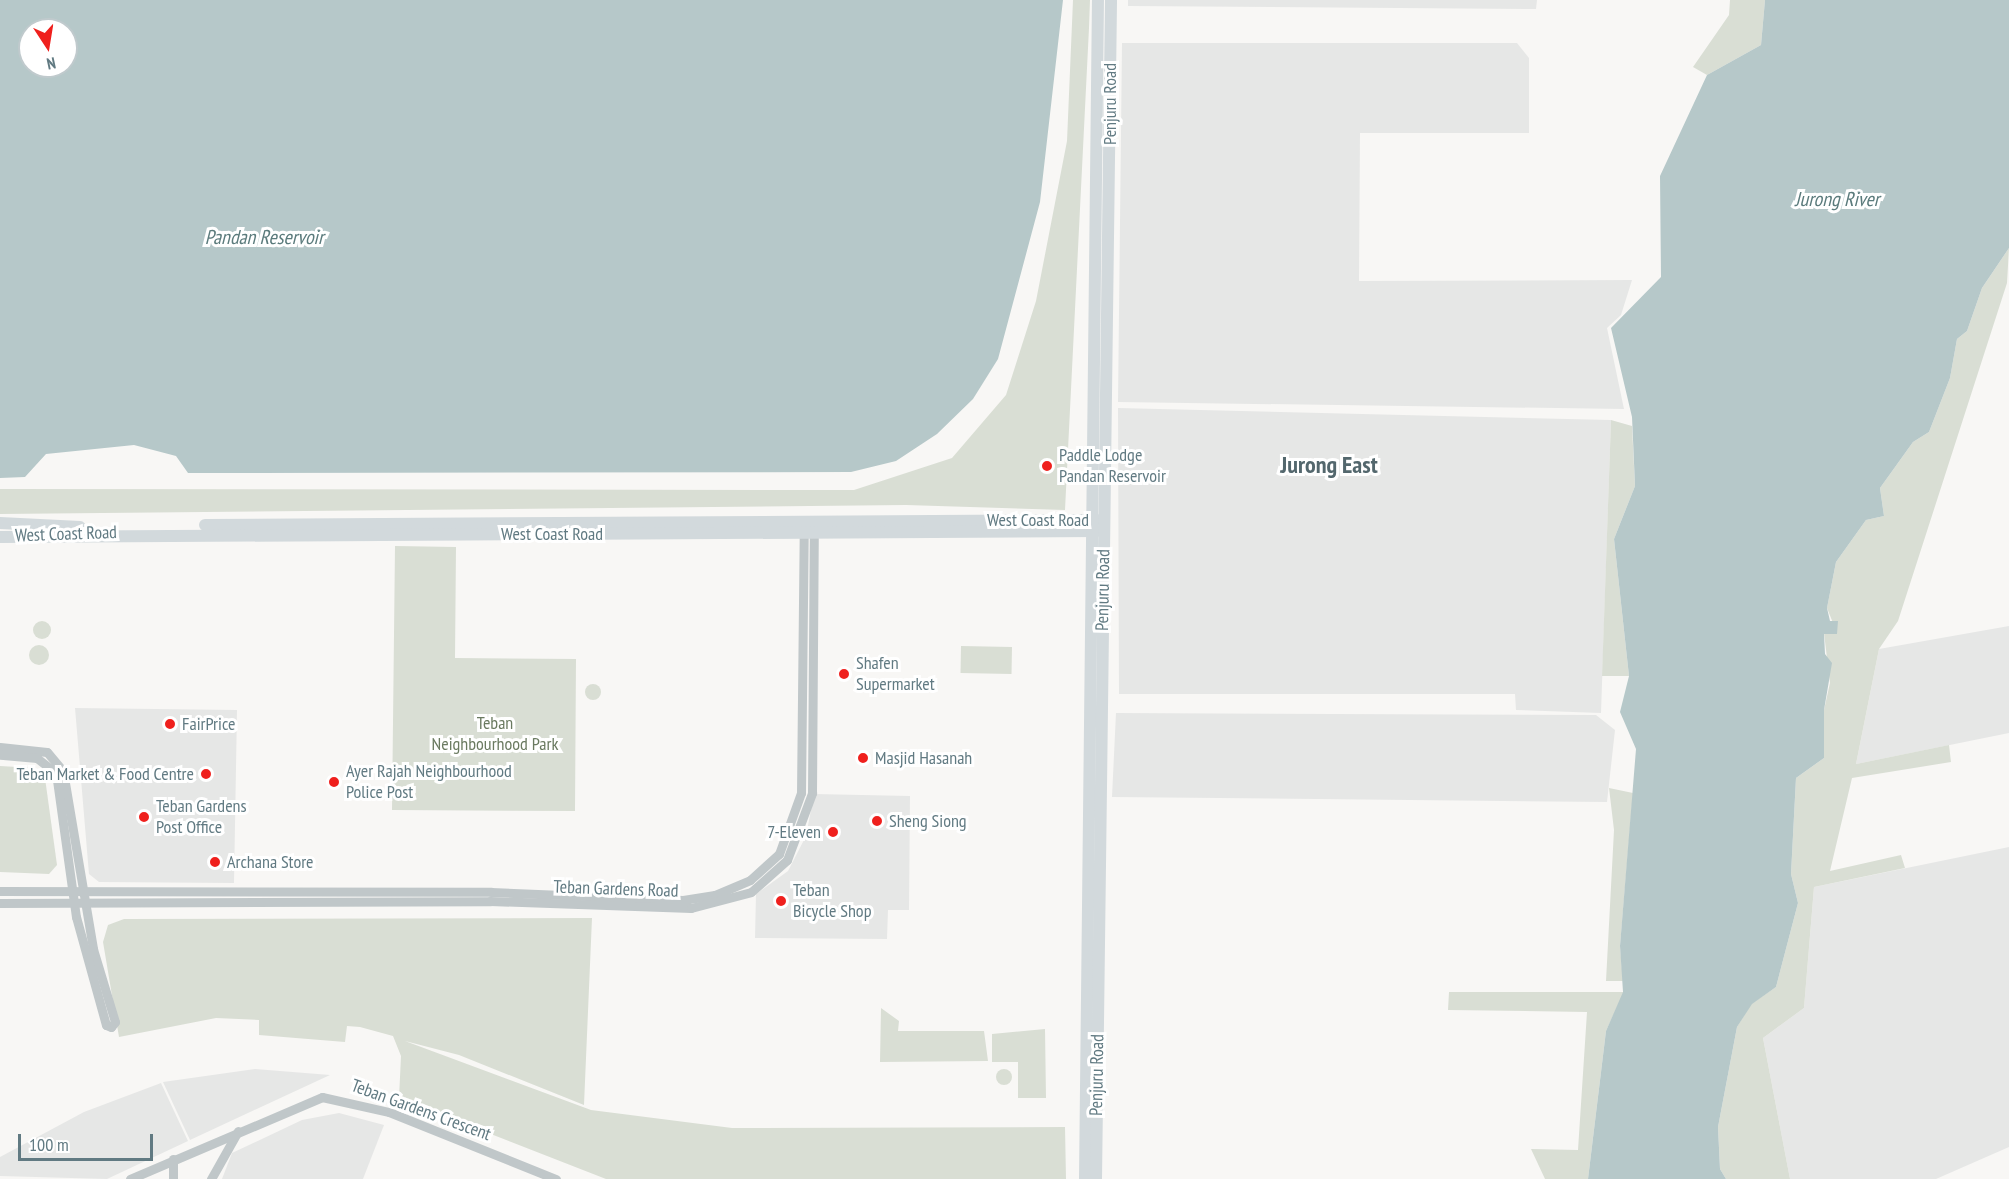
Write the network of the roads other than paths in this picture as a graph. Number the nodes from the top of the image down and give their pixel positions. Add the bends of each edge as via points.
1 (1098, 0) edge
2 (1111, 0) edge
3 (0, 523) edge
4 (1089, 525) junction
5 (1104, 525) junction
6 (809, 526) junction
7 (0, 537) edge
8 (0, 747) edge
9 (0, 755) edge
10 (0, 891) edge
11 (77, 891) junction
12 (490, 897) junction
13 (73, 902) junction
14 (84, 902) junction
15 (0, 903) edge
16 (1093, 994) junction
17 (239, 1130) junction
18 (173, 1159) junction
19 (130, 1179) edge
20 (173, 1179) edge
21 (211, 1179) edge
22 (556, 1179) edge
23 (1085, 1179) edge
24 (1095, 1179) edge

1 - 4 main road, Penjuru Road
2 - 5 main road, Penjuru Road
3 - 6 main road, West Coast Road
4 - 5 main road, West Coast Road
4 - 6 main road, West Coast Road
4 - 16 main road, Penjuru Road
5 - 16 main road, Penjuru Road
6 - 7 main road, West Coast Road
6 - 12 street, Teban Gardens Road via 812,793 787,860 751,892 691,908
8 - 11 street via 47,752 63,771
9 - 11 street via 38,758 56,773
10 - 11 street, Teban Gardens Road
11 - 12 street, Teban Gardens Road
11 - 13 street
11 - 14 street
12 - 14 street, Teban Gardens Road
13 - 14 street, Teban Gardens Road
13 - 14 street via 106,1025 111,1027 116,1022
13 - 15 street, Teban Gardens Road
16 - 23 main road, Penjuru Road
16 - 24 main road, Penjuru Road
17 - 18 street, Teban Gardens Crescent
17 - 21 street
17 - 22 street, Teban Gardens Crescent via 305,1101 339,1098
18 - 19 street, Teban Gardens Crescent
18 - 20 street

